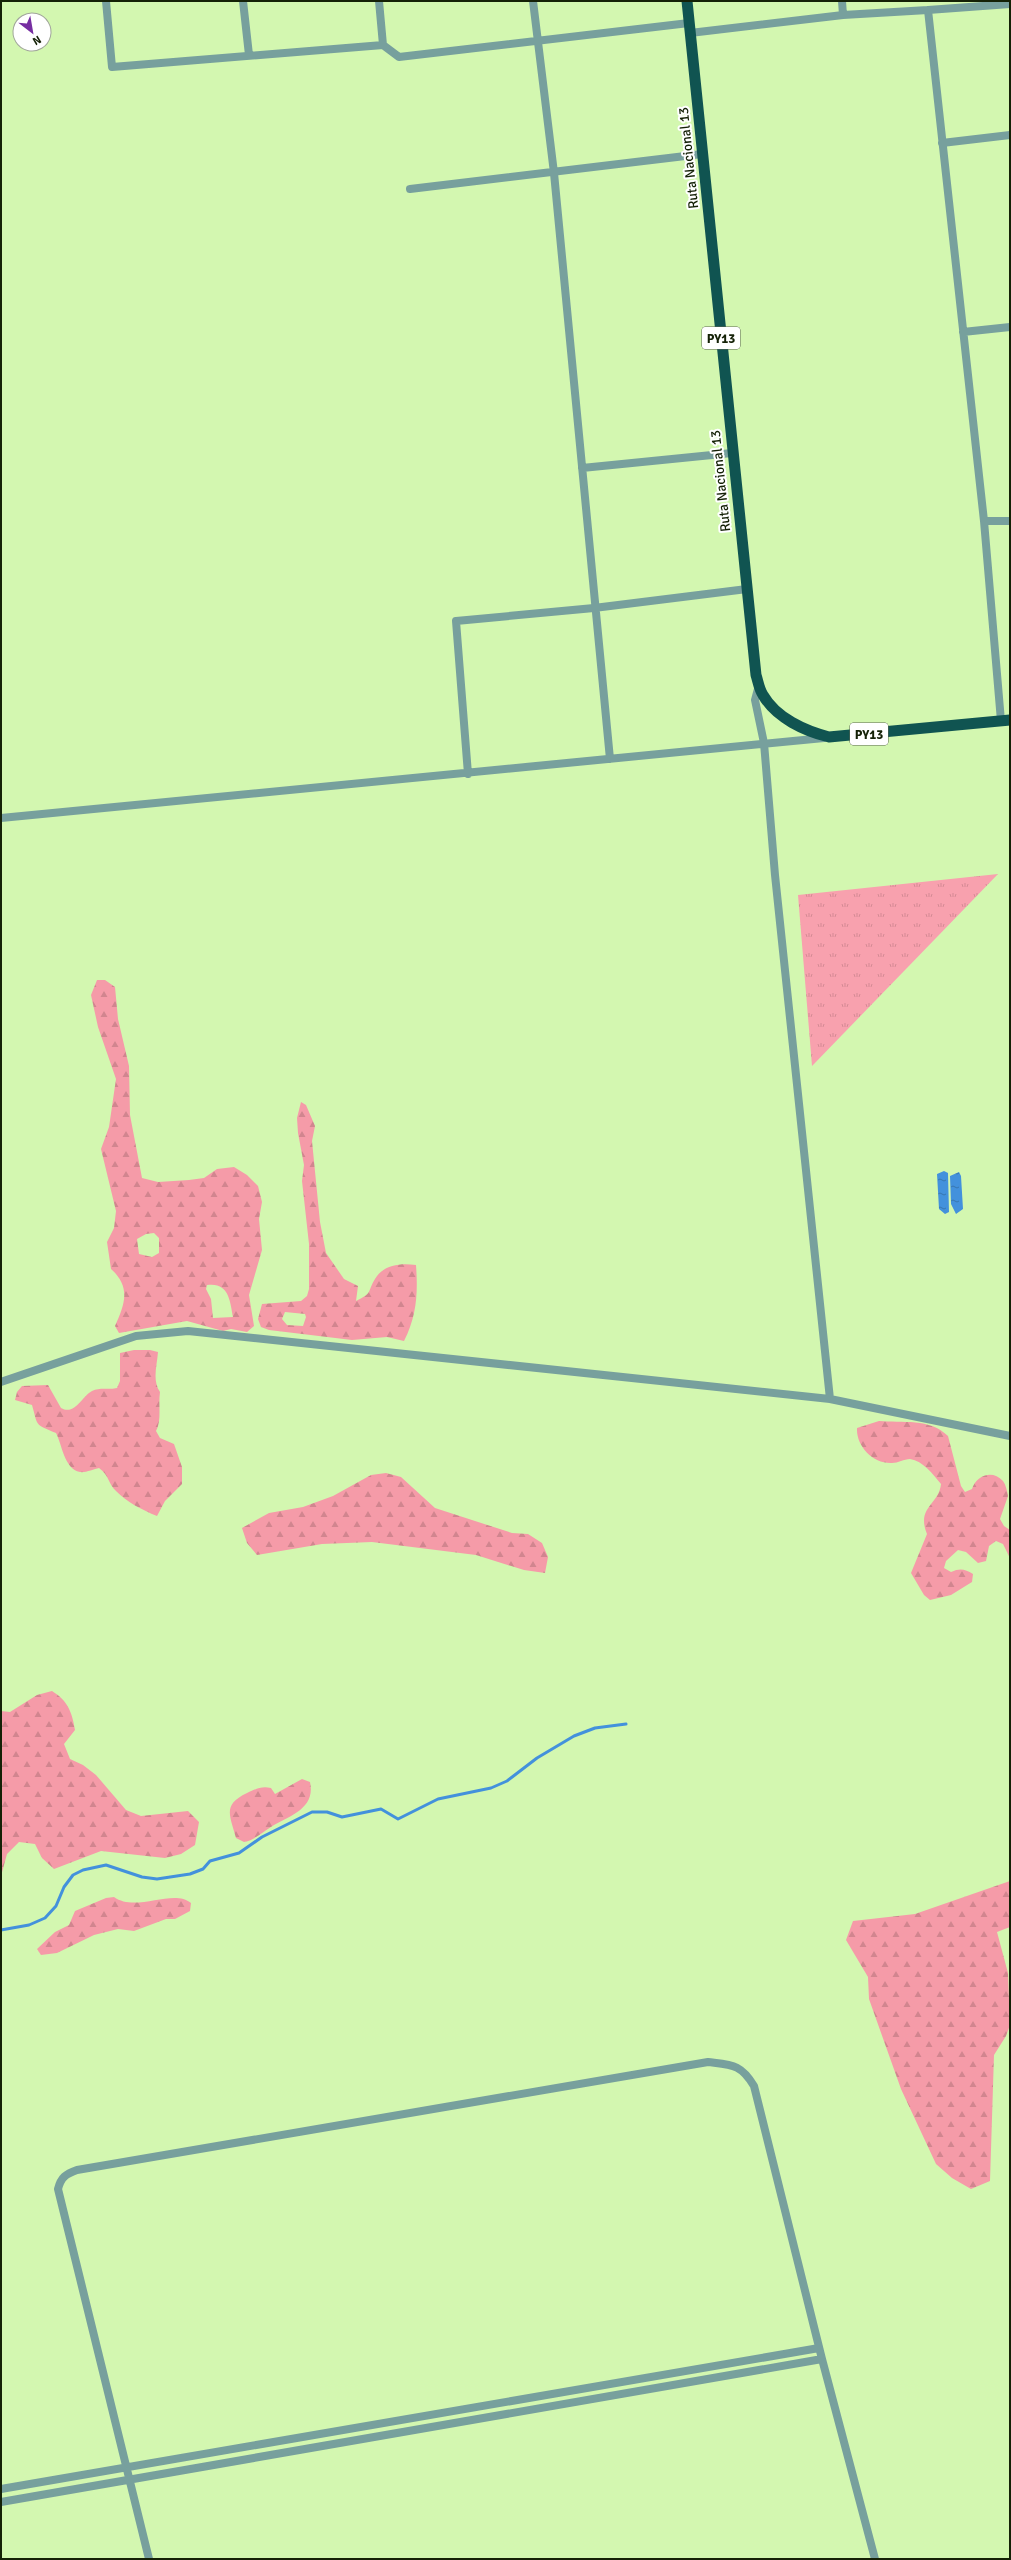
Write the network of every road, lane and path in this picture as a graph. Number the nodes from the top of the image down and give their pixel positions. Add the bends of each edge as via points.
1 (106, 1) edge
2 (243, 1) edge
3 (379, 1) edge
4 (533, 1) edge
5 (687, 1) edge
6 (842, 1) edge
7 (1010, 4) edge
8 (928, 10) junction
9 (843, 15) junction
10 (690, 28) junction
11 (538, 40) junction
12 (383, 45) junction
13 (249, 55) junction
14 (1010, 135) edge
15 (942, 143) junction
16 (702, 154) junction
17 (554, 173) junction
18 (410, 189) dead end
19 (1010, 326) edge
20 (963, 332) junction
21 (732, 453) junction
22 (582, 468) junction
23 (984, 521) junction
24 (1010, 521) edge
25 (747, 589) junction
26 (594, 608) junction
27 (759, 684) junction
28 (1005, 721) edge
29 (829, 737) junction
30 (764, 743) junction
31 (610, 759) junction
32 (468, 774) junction
33 (1, 818) edge
34 (1, 1382) edge
35 (830, 1399) junction
36 (1010, 1436) edge
37 (819, 2348) junction
38 (822, 2359) junction
39 (126, 2467) junction
40 (129, 2480) junction
41 (1, 2489) edge
42 (1, 2502) edge
43 (149, 2559) edge
44 (875, 2559) edge

1 - 13 street via 112,67
2 - 13 street
3 - 12 street
4 - 11 street
5 - 10 highway, Ruta Nacional 13 / PY13
6 - 9 street
7 - 8 street
8 - 9 street
8 - 15 street
9 - 10 street
10 - 11 street
10 - 16 highway, Ruta Nacional 13 / PY13
11 - 12 street via 399,57
11 - 17 street
12 - 13 street
14 - 15 street
15 - 20 street
16 - 17 street
16 - 21 highway, Ruta Nacional 13 / PY13
17 - 18 street
17 - 22 street
19 - 20 street
20 - 23 street
21 - 22 street
21 - 25 highway, Ruta Nacional 13 / PY13
22 - 26 street
23 - 24 street
23 - 28 street
25 - 26 street
25 - 27 highway, Ruta Nacional 13 / PY13
26 - 31 street
26 - 32 street via 456,621
27 - 29 highway, Ruta Nacional 13 / PY13 via 763,695 791,721 808,732
27 - 30 street via 755,700
28 - 29 highway, Ruta Nacional 13 / PY13
29 - 30 street
30 - 31 street
30 - 35 street via 775,875
31 - 32 street
32 - 33 street
34 - 35 street via 136,1336 188,1331
35 - 36 street
37 - 38 street
37 - 39 street
37 - 39 street via 754,2086 745,2072 730,2065 708,2062 85,2168 66,2174 60,2180 58,2189
38 - 40 street
38 - 44 street
39 - 40 street
39 - 41 street
40 - 42 street
40 - 43 street

